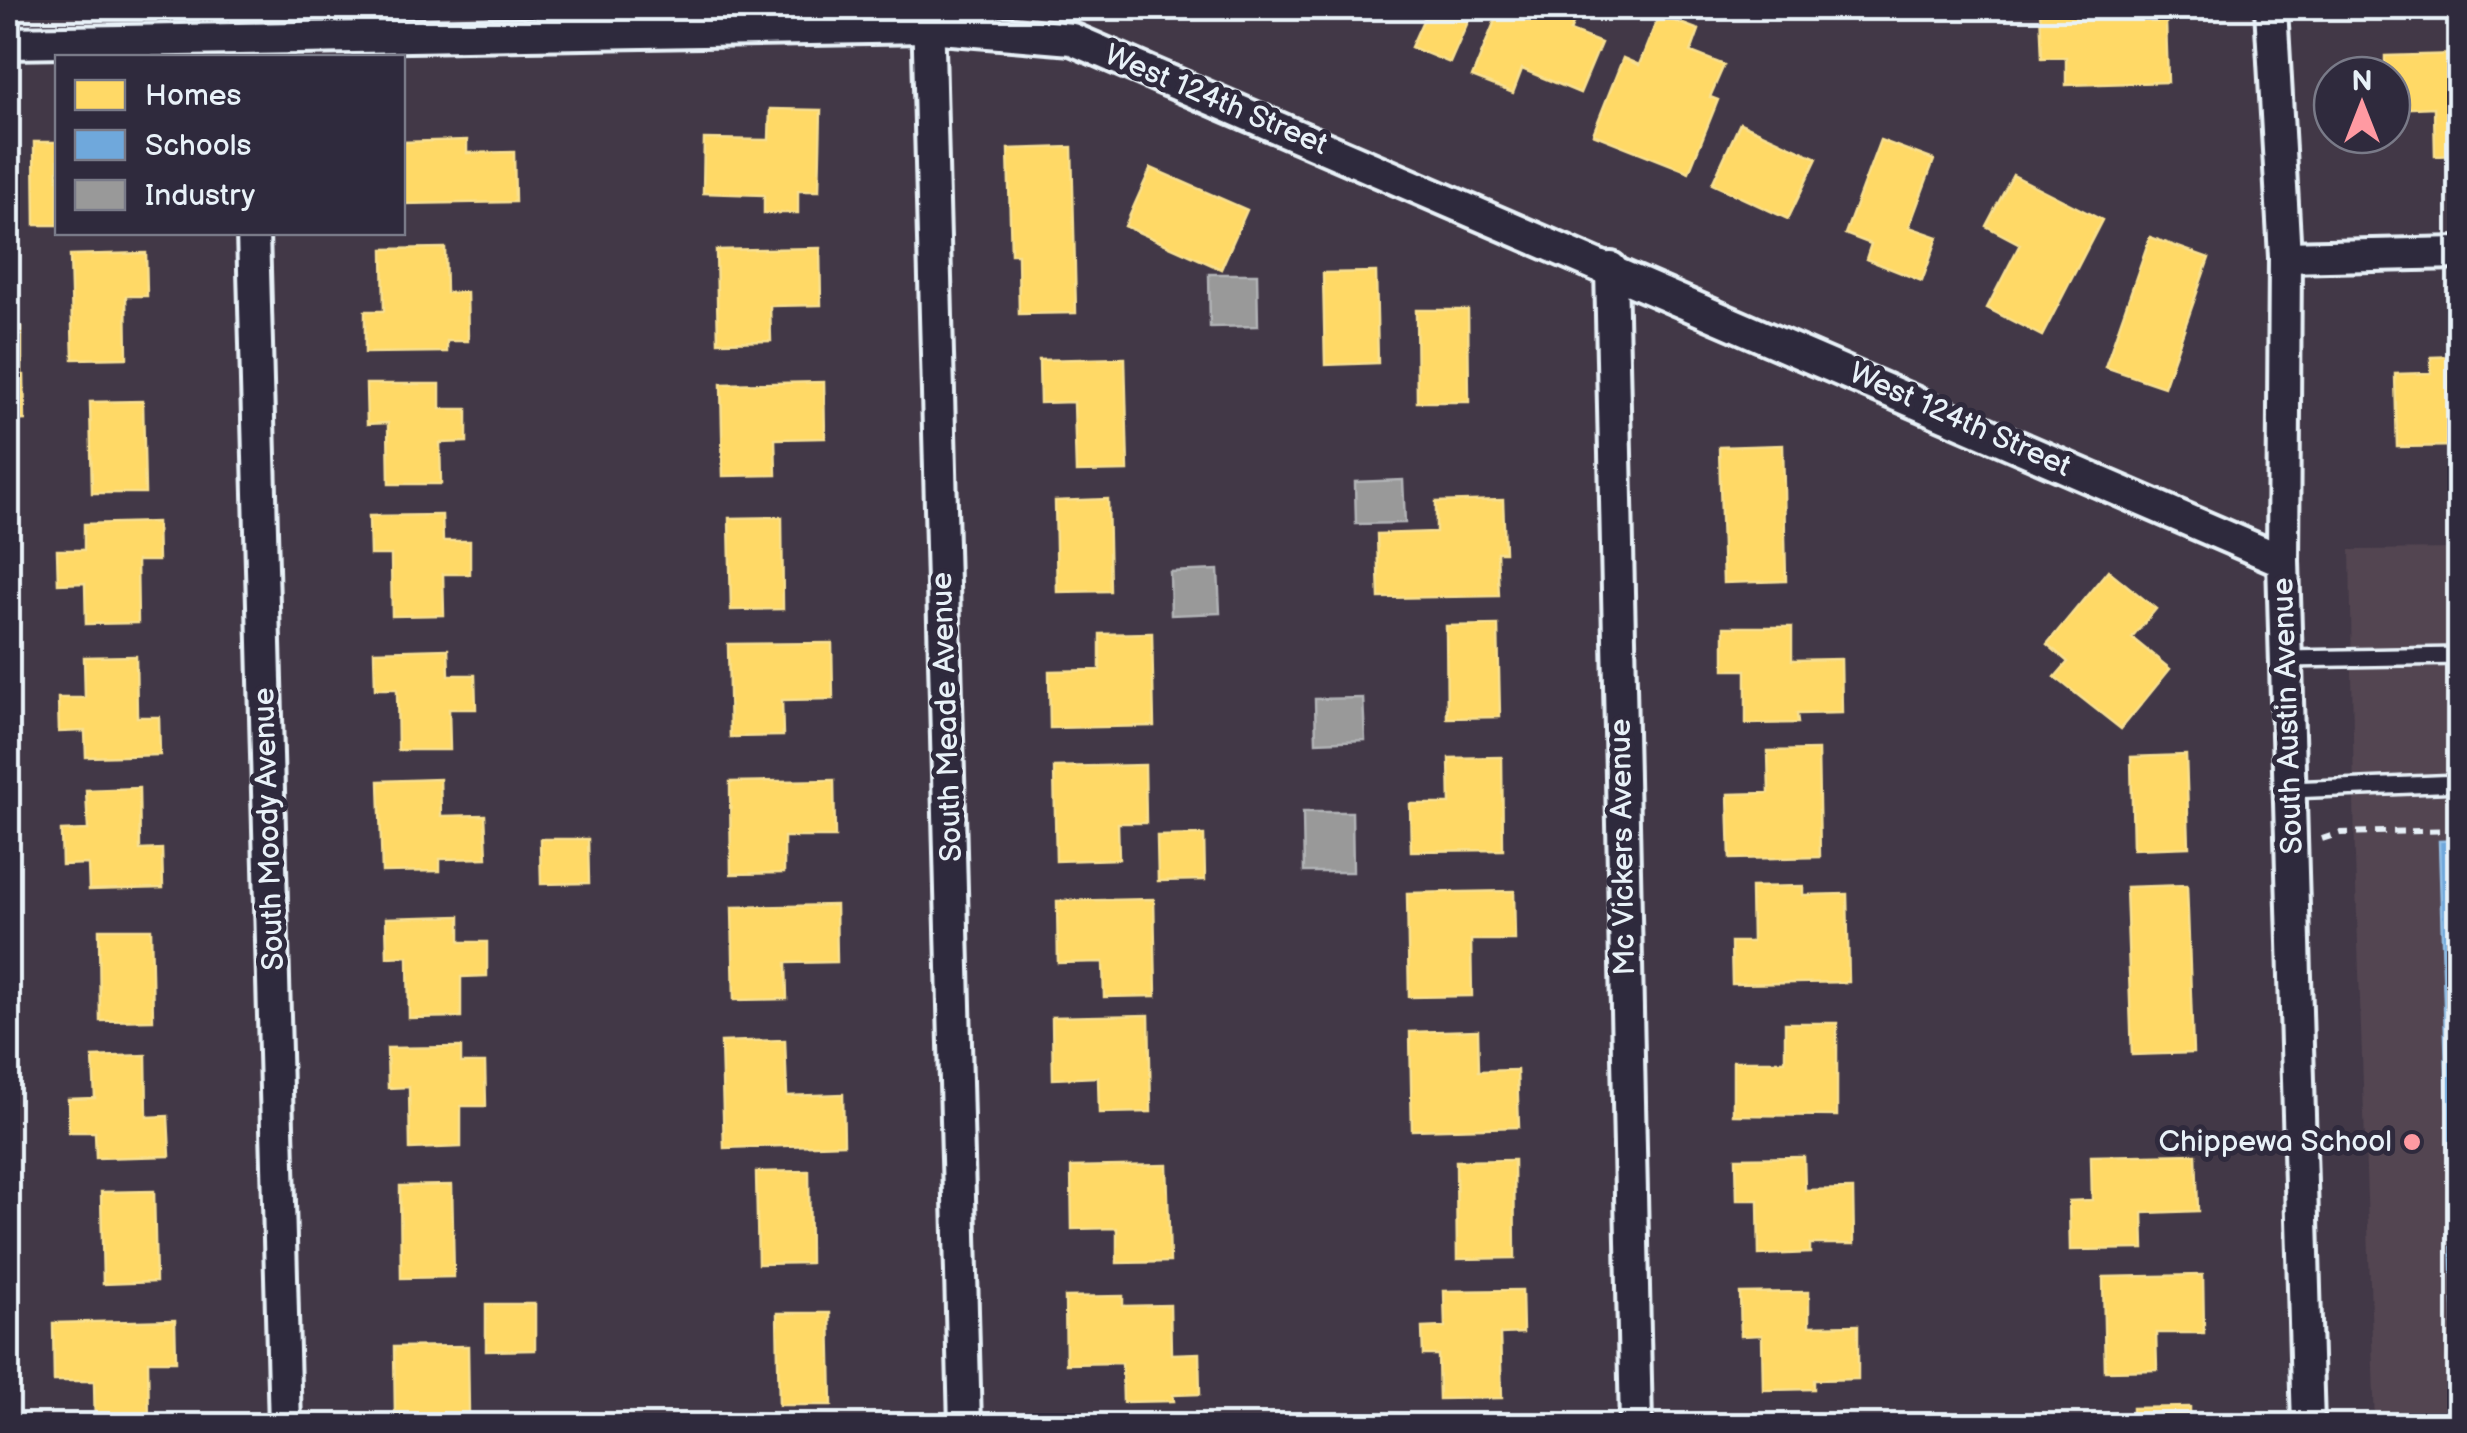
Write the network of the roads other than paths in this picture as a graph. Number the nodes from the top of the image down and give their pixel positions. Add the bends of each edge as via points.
1 (2272, 8) edge
2 (928, 17) edge
3 (8, 43) edge
4 (248, 47) edge
5 (253, 235) edge
6 (2460, 254) edge
7 (2285, 258) junction
8 (1611, 268) junction
9 (2283, 561) junction
10 (2460, 656) edge
11 (2287, 659) junction
12 (2460, 783) edge
13 (2290, 790) junction
14 (285, 1426) edge
15 (966, 1426) edge
16 (1636, 1426) edge
17 (2308, 1426) edge

1 - 7 street, South Austin Avenue
2 - 4 street, West 124th Street
2 - 8 street, West 124th Street via 1072,39
2 - 15 street, South Meade Avenue
3 - 4 street, West 124th Street
5 - 14 street, South Moody Avenue
6 - 7 street
7 - 9 street, South Austin Avenue
8 - 9 street, West 124th Street
8 - 16 street, Mc Vickers Avenue
9 - 11 street, South Austin Avenue
10 - 11 lane
11 - 13 street, South Austin Avenue
12 - 13 lane
13 - 17 street, South Austin Avenue

